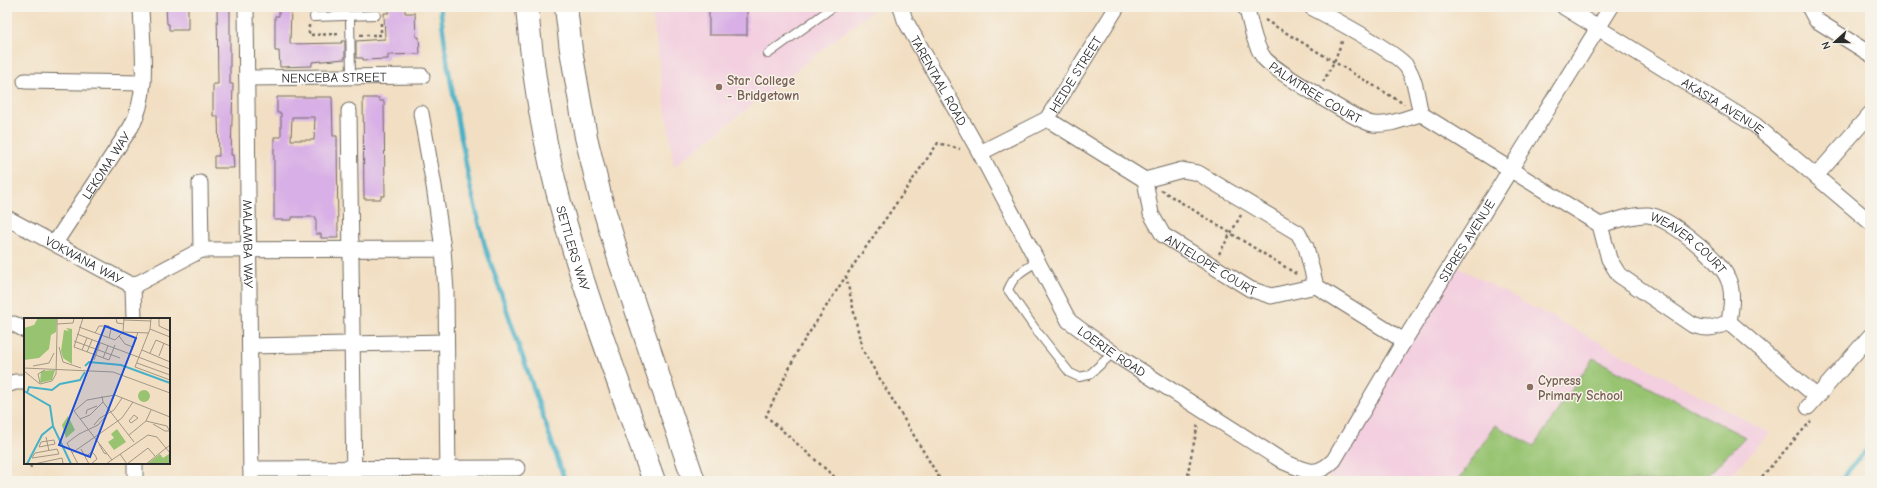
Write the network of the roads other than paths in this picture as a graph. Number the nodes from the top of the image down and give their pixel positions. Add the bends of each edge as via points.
1 (141, 7) edge
2 (246, 7) edge
3 (527, 7) edge
4 (566, 7) edge
5 (833, 7) edge
6 (900, 7) edge
7 (1117, 7) edge
8 (1311, 7) edge
9 (1564, 7) edge
10 (1611, 7) edge
11 (1809, 7) edge
12 (1249, 8) edge
13 (350, 16) junction
14 (379, 18) road end
15 (311, 20) road end
16 (1600, 28) junction
17 (768, 54) dead end
18 (1870, 54) edge
19 (352, 76) junction
20 (422, 76) dead end
21 (247, 78) junction
22 (26, 81) dead end
23 (143, 83) junction
24 (350, 111) dead end
25 (420, 113) dead end
26 (1421, 114) junction
27 (1870, 114) edge
28 (1047, 119) junction
29 (980, 153) junction
30 (1511, 170) junction
31 (1816, 176) junction
32 (1145, 180) junction
33 (200, 183) dead end
34 (7, 218) edge
35 (1870, 222) edge
36 (1600, 225) junction
37 (55, 242) junction
38 (249, 249) junction
39 (443, 249) junction
40 (200, 250) junction
41 (351, 250) junction
42 (1037, 262) junction
43 (133, 286) junction
44 (1316, 286) junction
45 (134, 318) edge
46 (1730, 322) junction
47 (1870, 336) edge
48 (1404, 341) junction
49 (446, 342) junction
50 (352, 345) junction
51 (250, 346) junction
52 (1113, 353) junction
53 (24, 382) edge
54 (7, 385) edge
55 (135, 464) edge
56 (517, 468) dead end
57 (1320, 471) joint
58 (251, 475) edge
59 (314, 475) edge
60 (354, 475) edge
61 (448, 475) edge
62 (135, 481) edge
63 (654, 481) edge
64 (694, 481) edge

1 - 23 street, LEKOMA WAY
2 - 21 street, MALAMBA WAY
3 - 63 highway, SETTLERS WAY via 543,120 558,194 595,313
4 - 64 highway via 586,137 601,199
5 - 17 lane
6 - 29 street, TARENTAAL ROAD
7 - 28 street, HEIDE STREET
8 - 26 street via 1380,47 1406,67 1415,86
9 - 16 street, AKASIA AVENUE
10 - 16 street, SIPRES AVENUE
11 - 18 street via 1816,20
12 - 26 street, PALMTREE COURT via 1256,43 1264,59 1280,71 1372,124
13 - 14 lane
13 - 15 lane
13 - 19 lane
16 - 30 street, SIPRES AVENUE
16 - 31 street, AKASIA AVENUE via 1755,125
19 - 20 street, NENCEBA STREET
19 - 21 street, NENCEBA STREET
21 - 38 street, MALAMBA WAY
22 - 23 street
23 - 37 street, LEKOMA WAY via 141,103 135,119
24 - 41 street
25 - 39 street
26 - 30 street
27 - 31 street
28 - 29 street, HEIDE STREET
28 - 32 street
29 - 42 street, LOERIE ROAD
30 - 36 street
30 - 48 street, SIPRES AVENUE
31 - 35 street, AKASIA AVENUE
32 - 44 street via 1182,170 1198,173 1298,233 1306,247
32 - 44 street, ANTELOPE COURT via 1151,214 1163,234 1250,289 1270,296
33 - 40 street
34 - 37 street, VOKWANA WAY
36 - 46 street via 1609,259 1624,280 1700,328 1713,328
36 - 46 street, WEAVER COURT via 1648,215 1665,221 1692,241 1713,258 1729,280
37 - 43 street, VOKWANA WAY
38 - 40 street
38 - 41 street
38 - 51 street, MALAMBA WAY
39 - 41 street
39 - 49 street
40 - 43 street
41 - 50 street
42 - 52 street, LOERIE ROAD via 1070,321
42 - 52 lane via 1012,279 1008,290 1070,373 1079,377 1089,375
43 - 45 street, VOKWANA WAY
44 - 48 street
46 - 47 street via 1812,401
48 - 57 street, SIPRES AVENUE via 1334,460
49 - 50 street
49 - 61 street
50 - 51 street
50 - 60 street
51 - 58 street, MALAMBA WAY
52 - 57 street, LOERIE ROAD via 1284,462 1313,473
53 - 54 street
55 - 62 street
56 - 61 street
58 - 59 street
59 - 60 street
60 - 61 street

